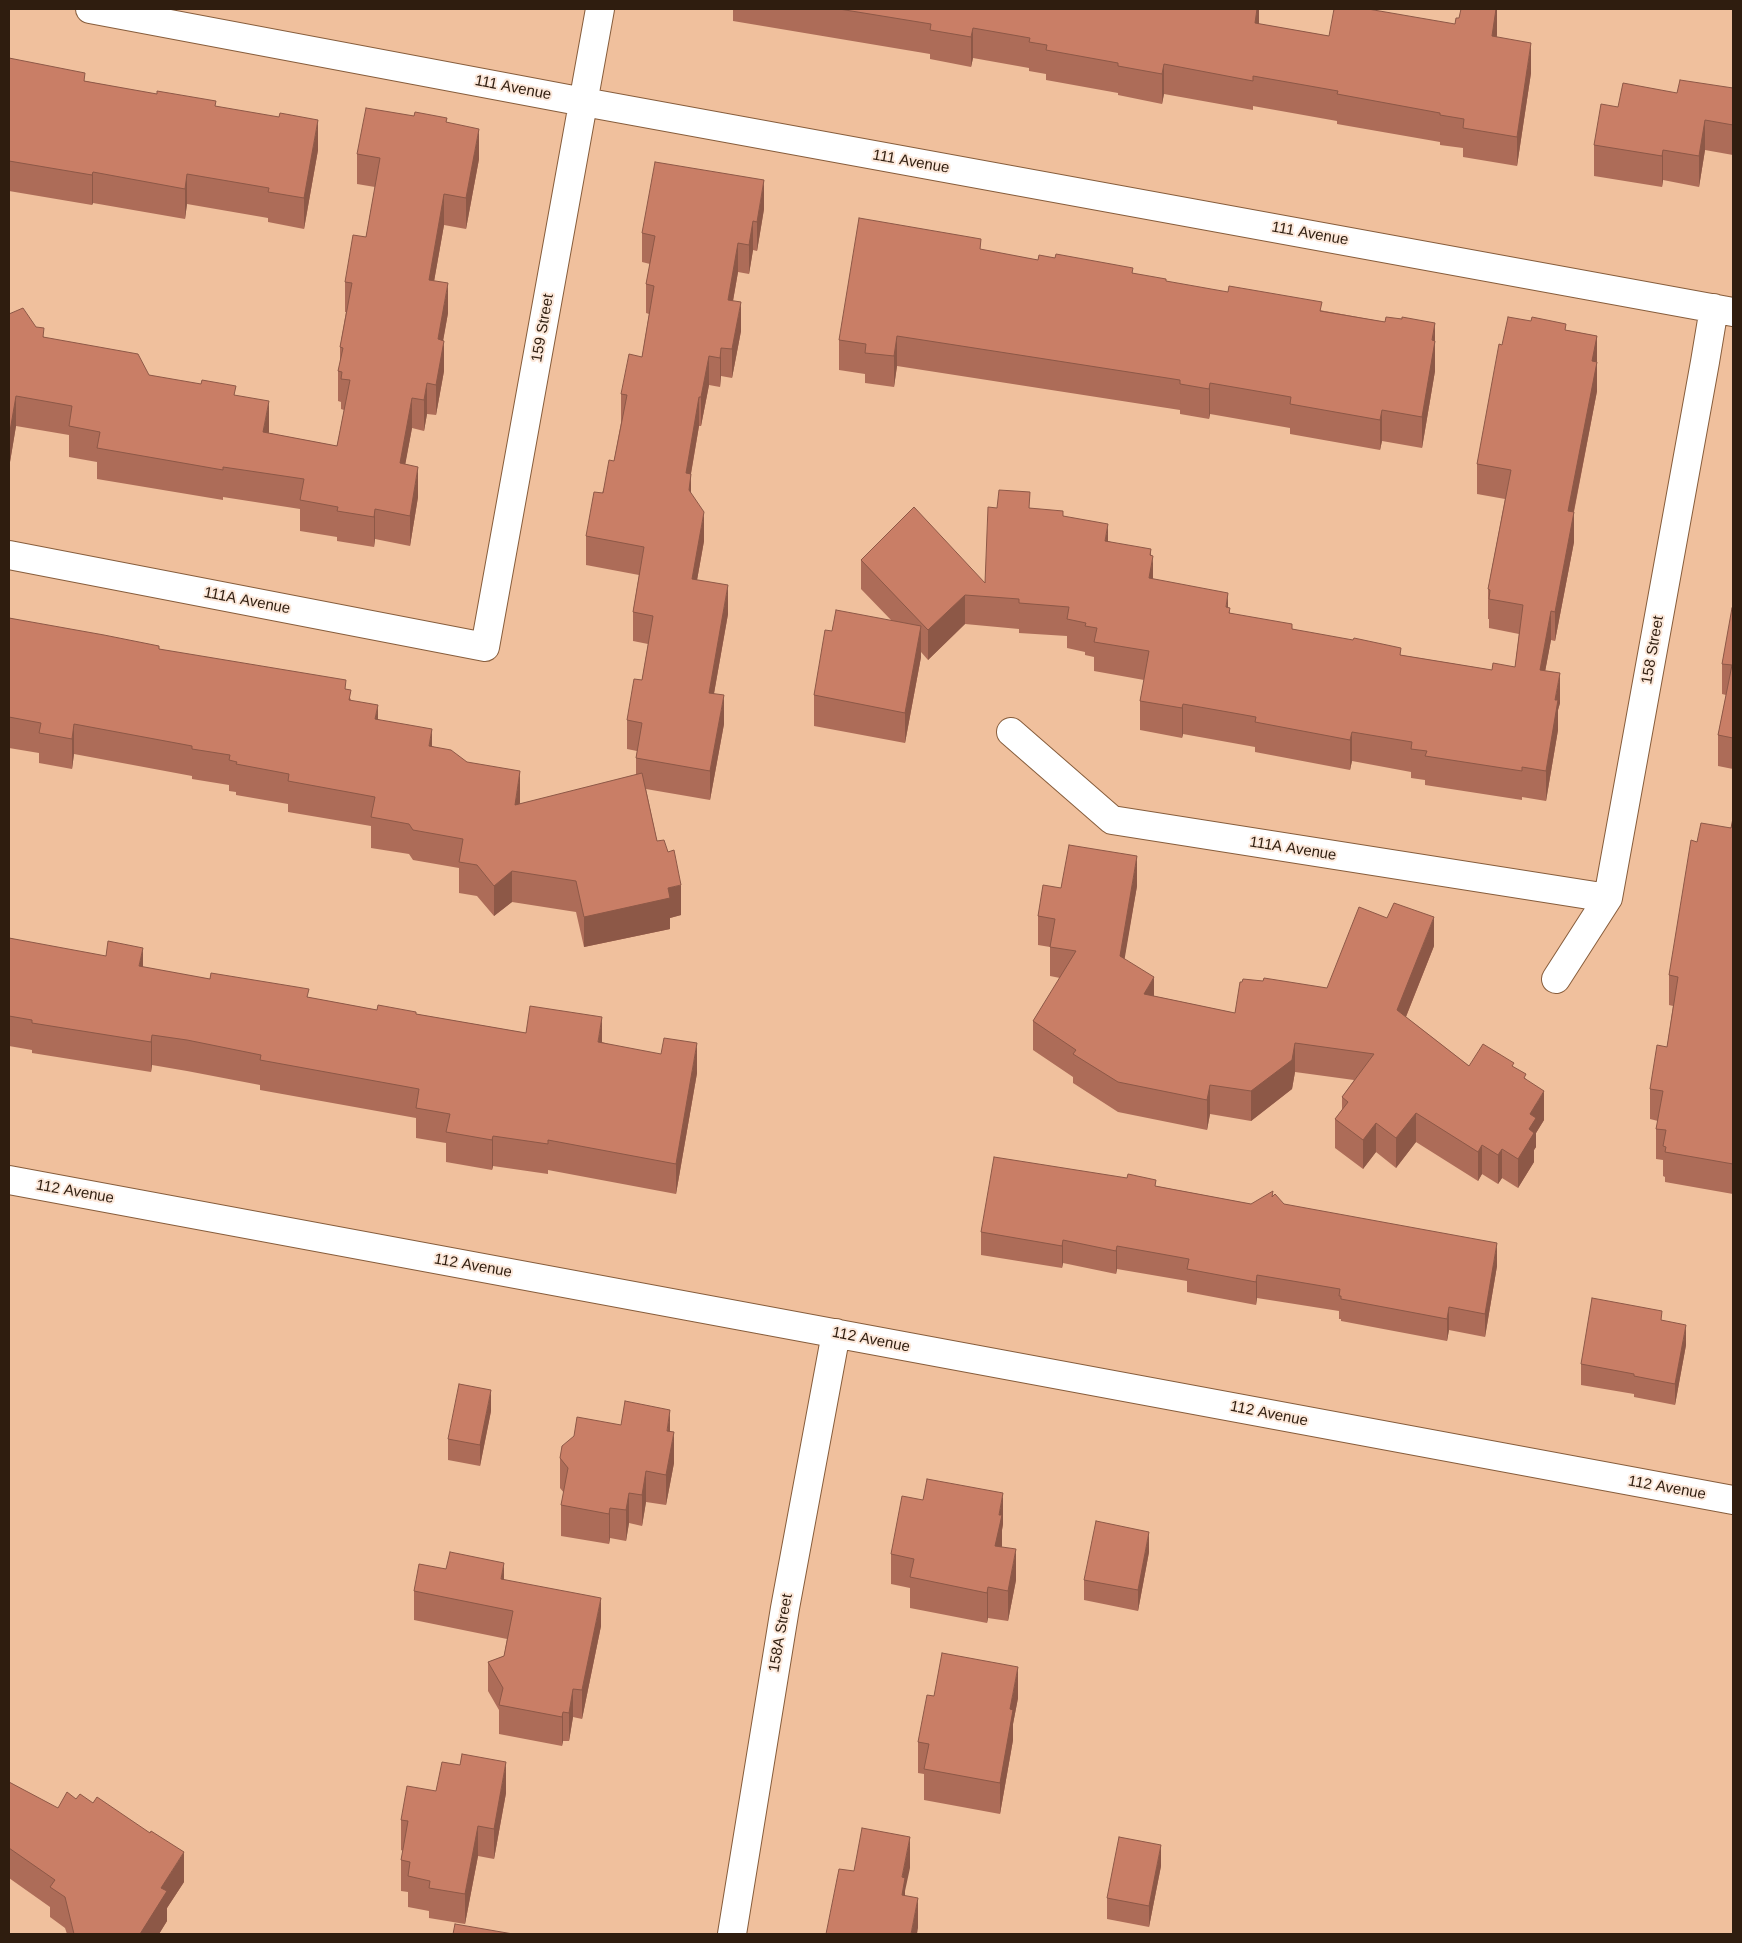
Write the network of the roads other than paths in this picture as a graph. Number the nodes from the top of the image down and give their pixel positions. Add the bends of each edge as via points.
1 (90, 9) edge
2 (600, 9) edge
3 (584, 102) junction
4 (1723, 310) edge
5 (9, 555) edge
6 (485, 647) joint
7 (1011, 732) dead end
8 (1608, 898) junction
9 (1556, 979) dead end
10 (9, 1180) edge
11 (836, 1333) junction
12 (1733, 1500) edge
13 (732, 1934) edge

1 - 3 street, 111 Avenue
2 - 3 street, 159 Street
3 - 4 street, 111 Avenue
3 - 6 street, 159 Street
4 - 8 street, 158 Street via 1702,382
5 - 6 street, 111A Avenue
7 - 8 street, 111A Avenue via 1112,820
8 - 9 street, 158 Street
10 - 11 street, 112 Avenue
11 - 12 street, 112 Avenue
11 - 13 street, 158A Street via 785,1608

